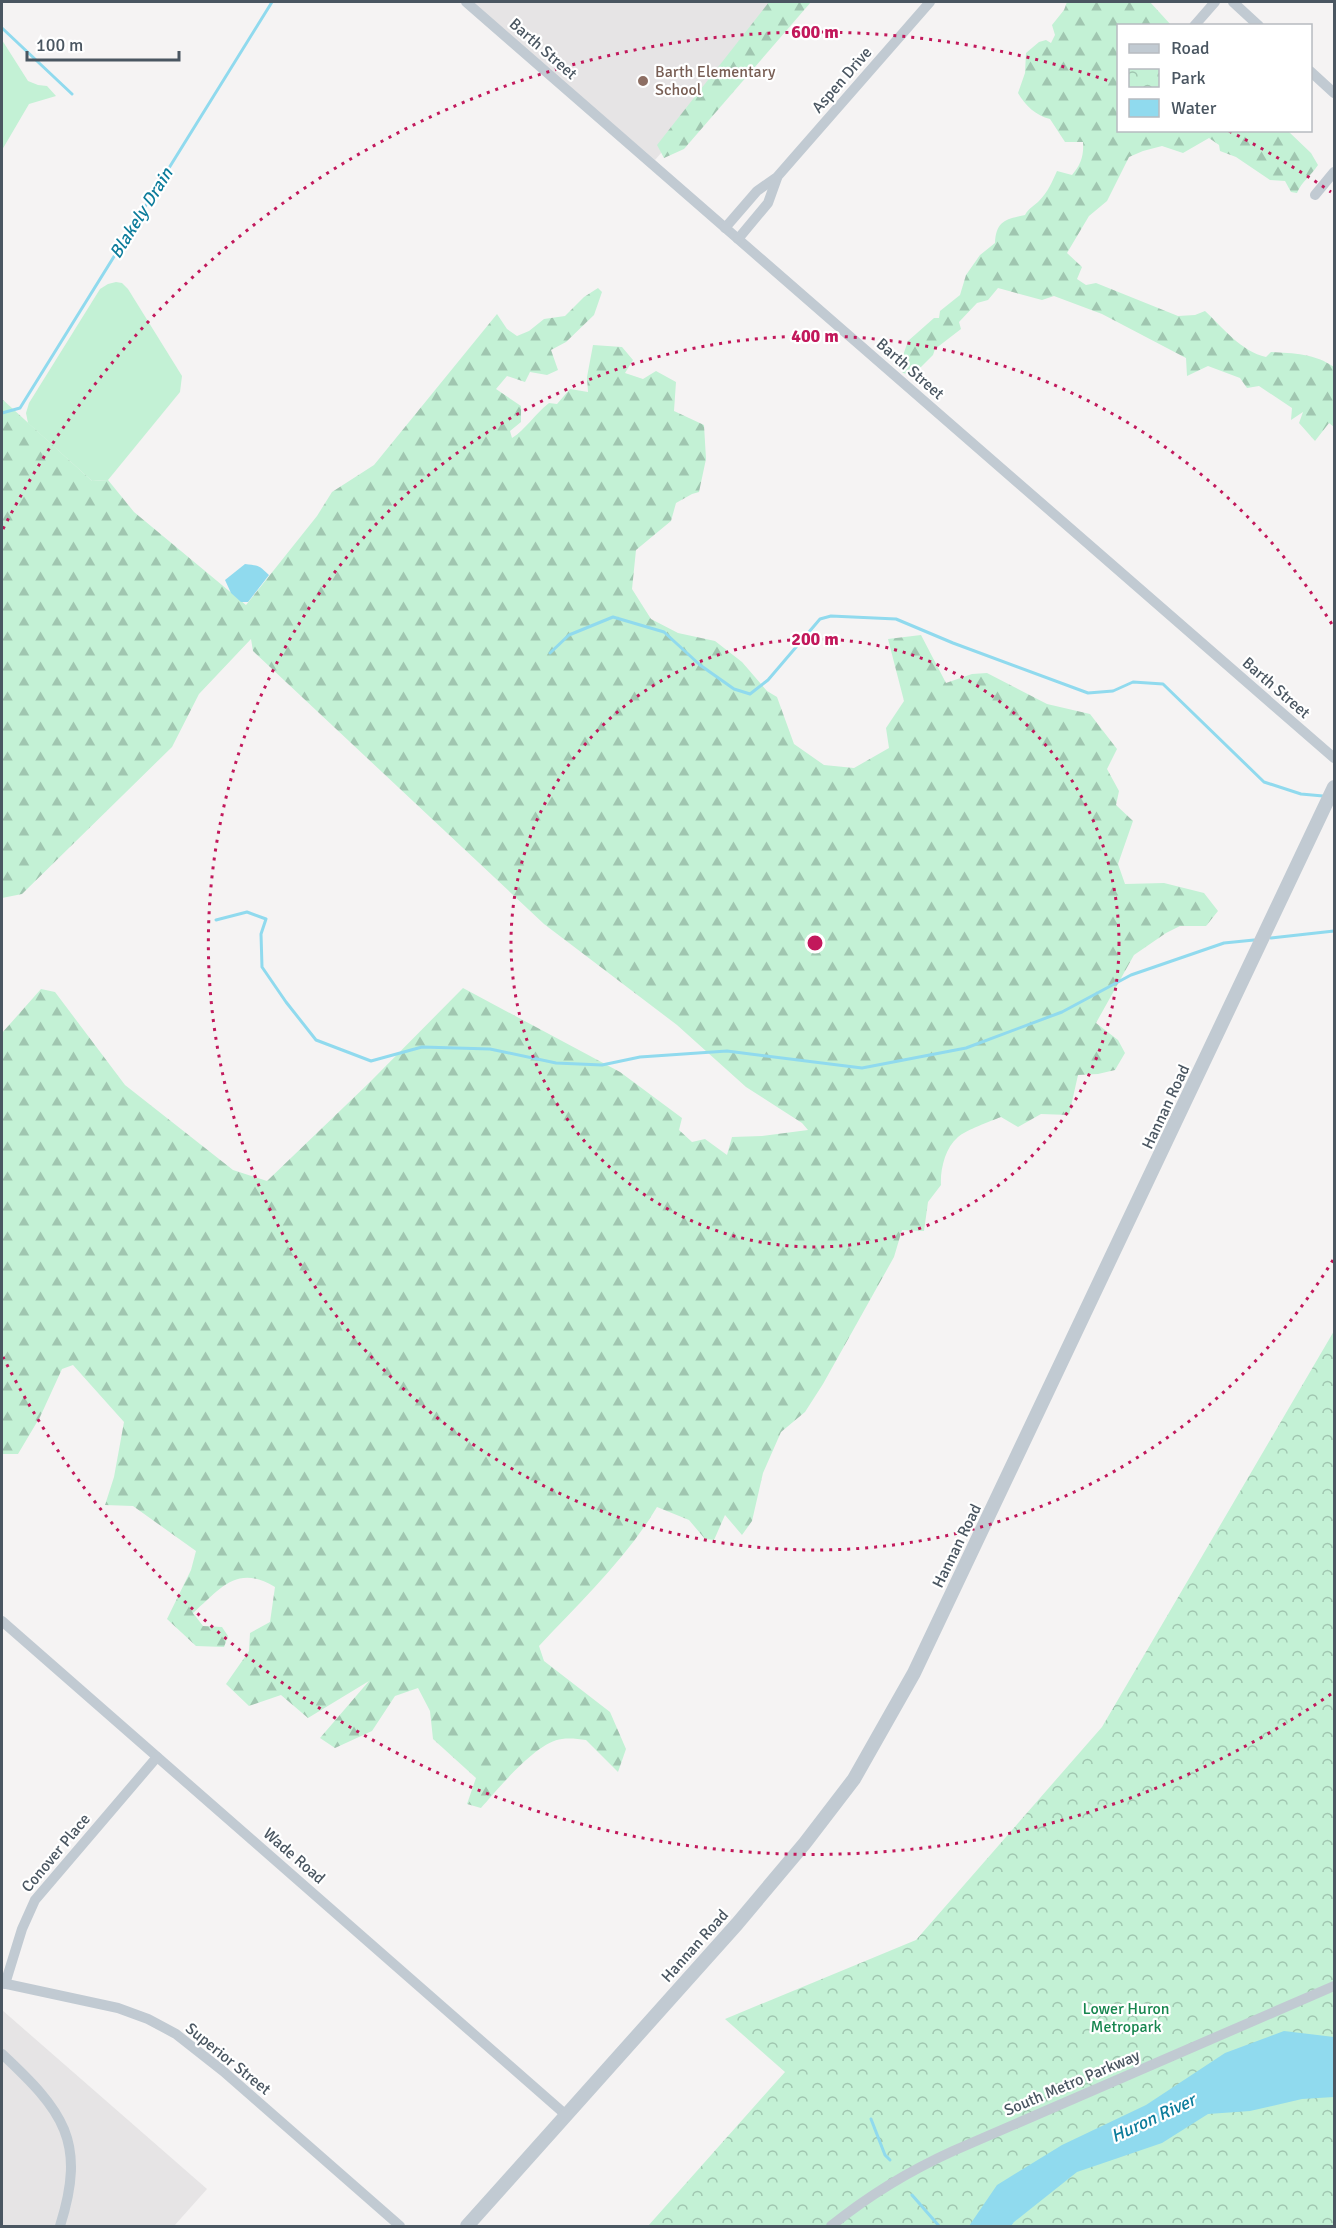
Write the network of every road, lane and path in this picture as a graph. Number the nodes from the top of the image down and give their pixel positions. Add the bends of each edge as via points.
1 (466, 2) edge
2 (930, 2) edge
3 (1215, 2) edge
4 (1233, 2) edge
5 (1196, 24) edge
6 (1258, 24) edge
7 (1312, 72) edge
8 (1335, 93) edge
9 (1335, 172) edge
10 (777, 177) junction
11 (1315, 195) dead end
12 (725, 228) junction
13 (738, 238) junction
14 (1335, 758) edge
15 (1335, 788) edge
16 (2, 1621) edge
17 (158, 1757) junction
18 (4, 1983) edge
19 (1335, 1986) edge
20 (2, 2054) edge
21 (566, 2115) junction
22 (60, 2226) edge
23 (400, 2226) edge
24 (467, 2226) edge
25 (831, 2226) edge

1 - 12 street, Barth Street
2 - 10 street, Aspen Drive
3 - 5 street
4 - 6 street
7 - 8 street
9 - 11 street
10 - 12 street, Aspen Drive via 757,191
10 - 13 street, Aspen Drive via 768,203
12 - 13 street, Barth Street
13 - 14 street, Barth Street
15 - 21 street, Hannan Road via 914,1673 871,1752 833,1809 780,1873
16 - 17 street, Wade Road
17 - 18 street, Conover Place via 35,1900
17 - 21 street, Wade Road
18 - 23 street, Superior Street via 118,2008 176,2034
19 - 25 street, South Metro Parkway via 944,2155 901,2177
20 - 22 street via 54,2109 68,2137 70,2173
21 - 24 street, Hannan Road

